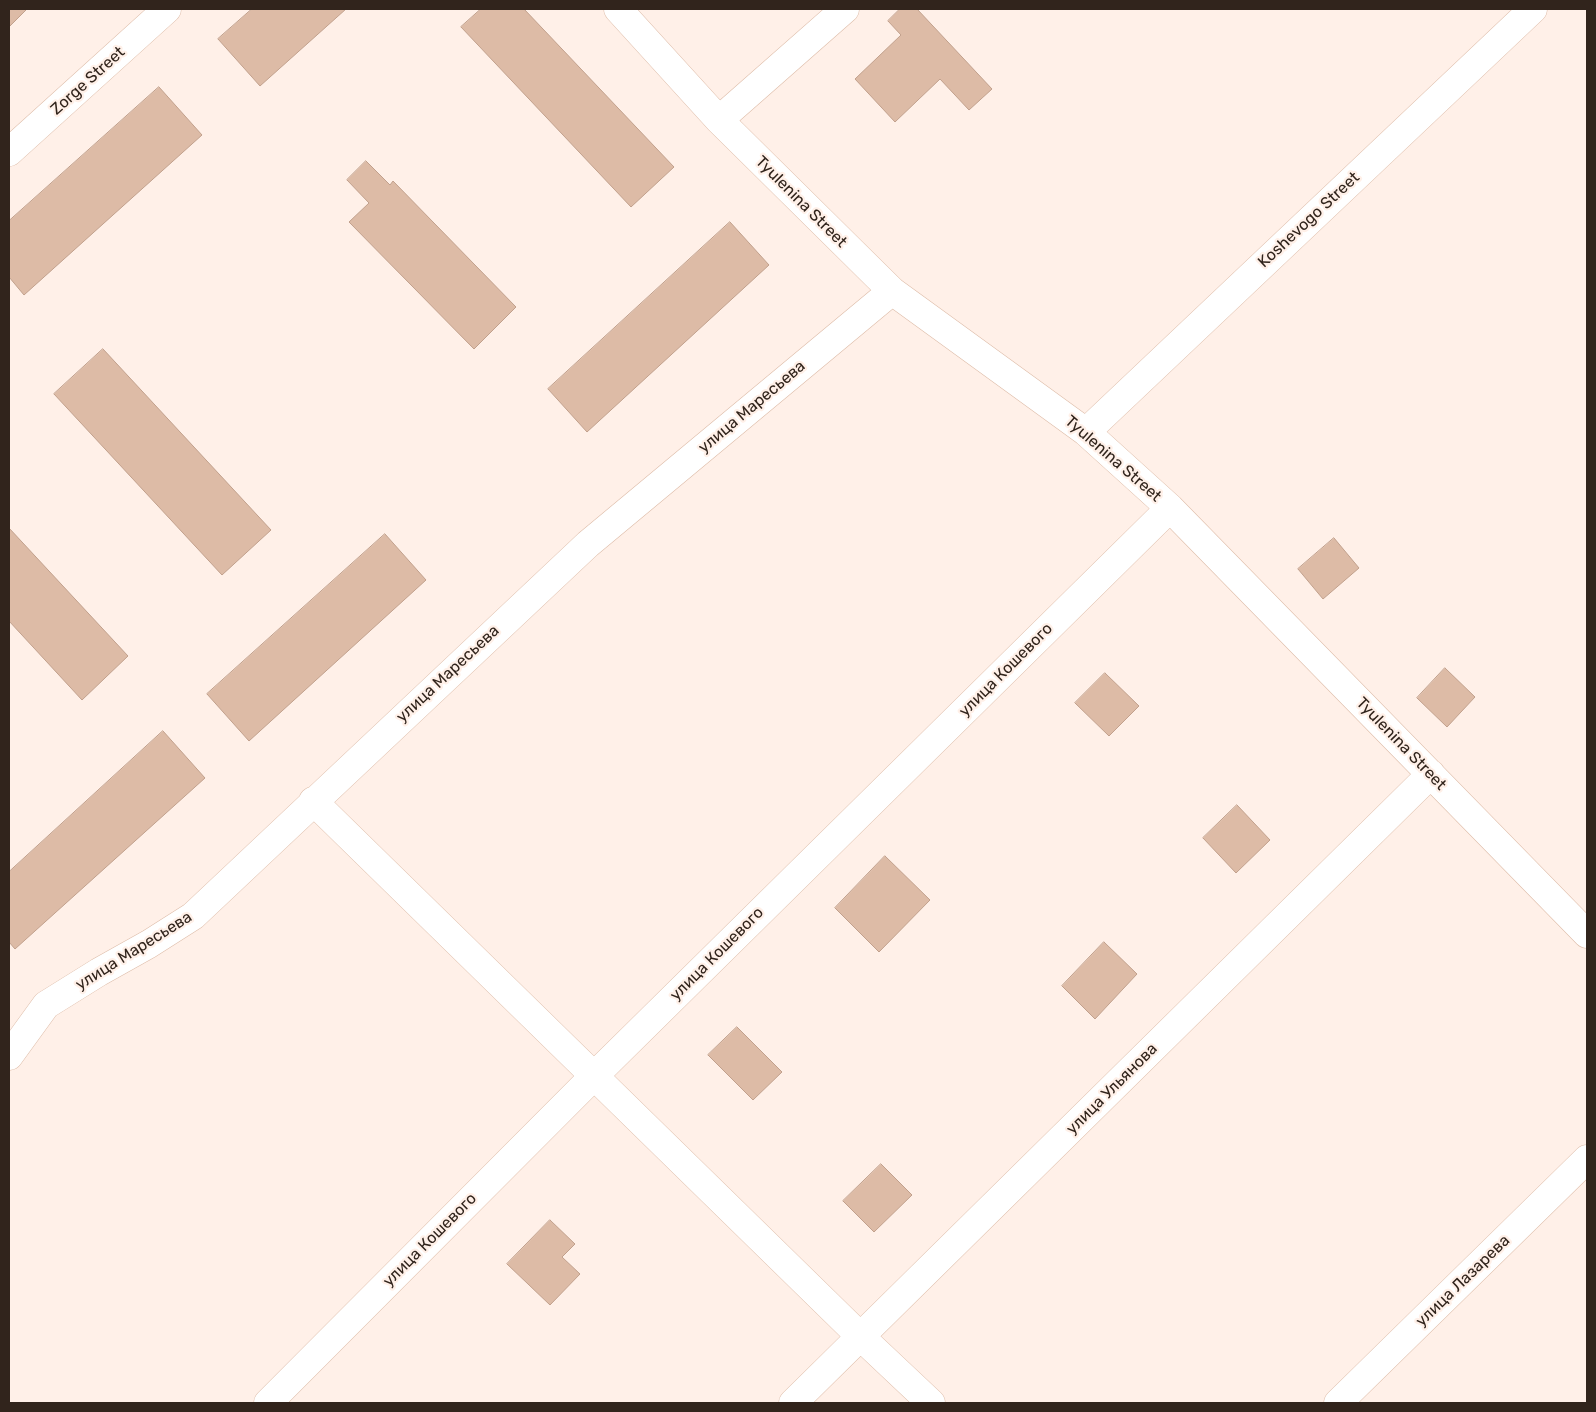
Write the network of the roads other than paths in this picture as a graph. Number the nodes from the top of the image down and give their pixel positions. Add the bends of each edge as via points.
1 (166, 9) edge
2 (618, 9) edge
3 (846, 9) edge
4 (1533, 9) edge
5 (718, 120) junction
6 (9, 152) edge
7 (892, 291) junction
8 (1086, 432) junction
9 (1170, 508) junction
10 (1431, 774) junction
11 (313, 801) junction
12 (1587, 934) edge
13 (9, 1056) edge
14 (594, 1076) junction
15 (1587, 1159) edge
16 (861, 1337) junction
17 (268, 1403) edge
18 (793, 1403) edge
19 (931, 1403) edge
20 (1338, 1403) edge

1 - 6 street, Zorge Street
2 - 5 street, Tyulenina Street
3 - 5 street
4 - 8 street, Koshevogo Street
5 - 7 street, Tyulenina Street
7 - 8 street, Tyulenina Street
7 - 11 street, улица Маресьева via 588,544
8 - 9 street, Tyulenina Street
9 - 10 street, Tyulenina Street
9 - 14 street, улица Кошевого
10 - 12 street, Tyulenina Street
10 - 16 street, улица Ульянова
11 - 13 street, улица Маресьева via 193,916 46,1005
11 - 14 street
14 - 16 street
14 - 17 street, улица Кошевого
15 - 20 street, улица Лазарева
16 - 18 street, улица Ульянова
16 - 19 street

